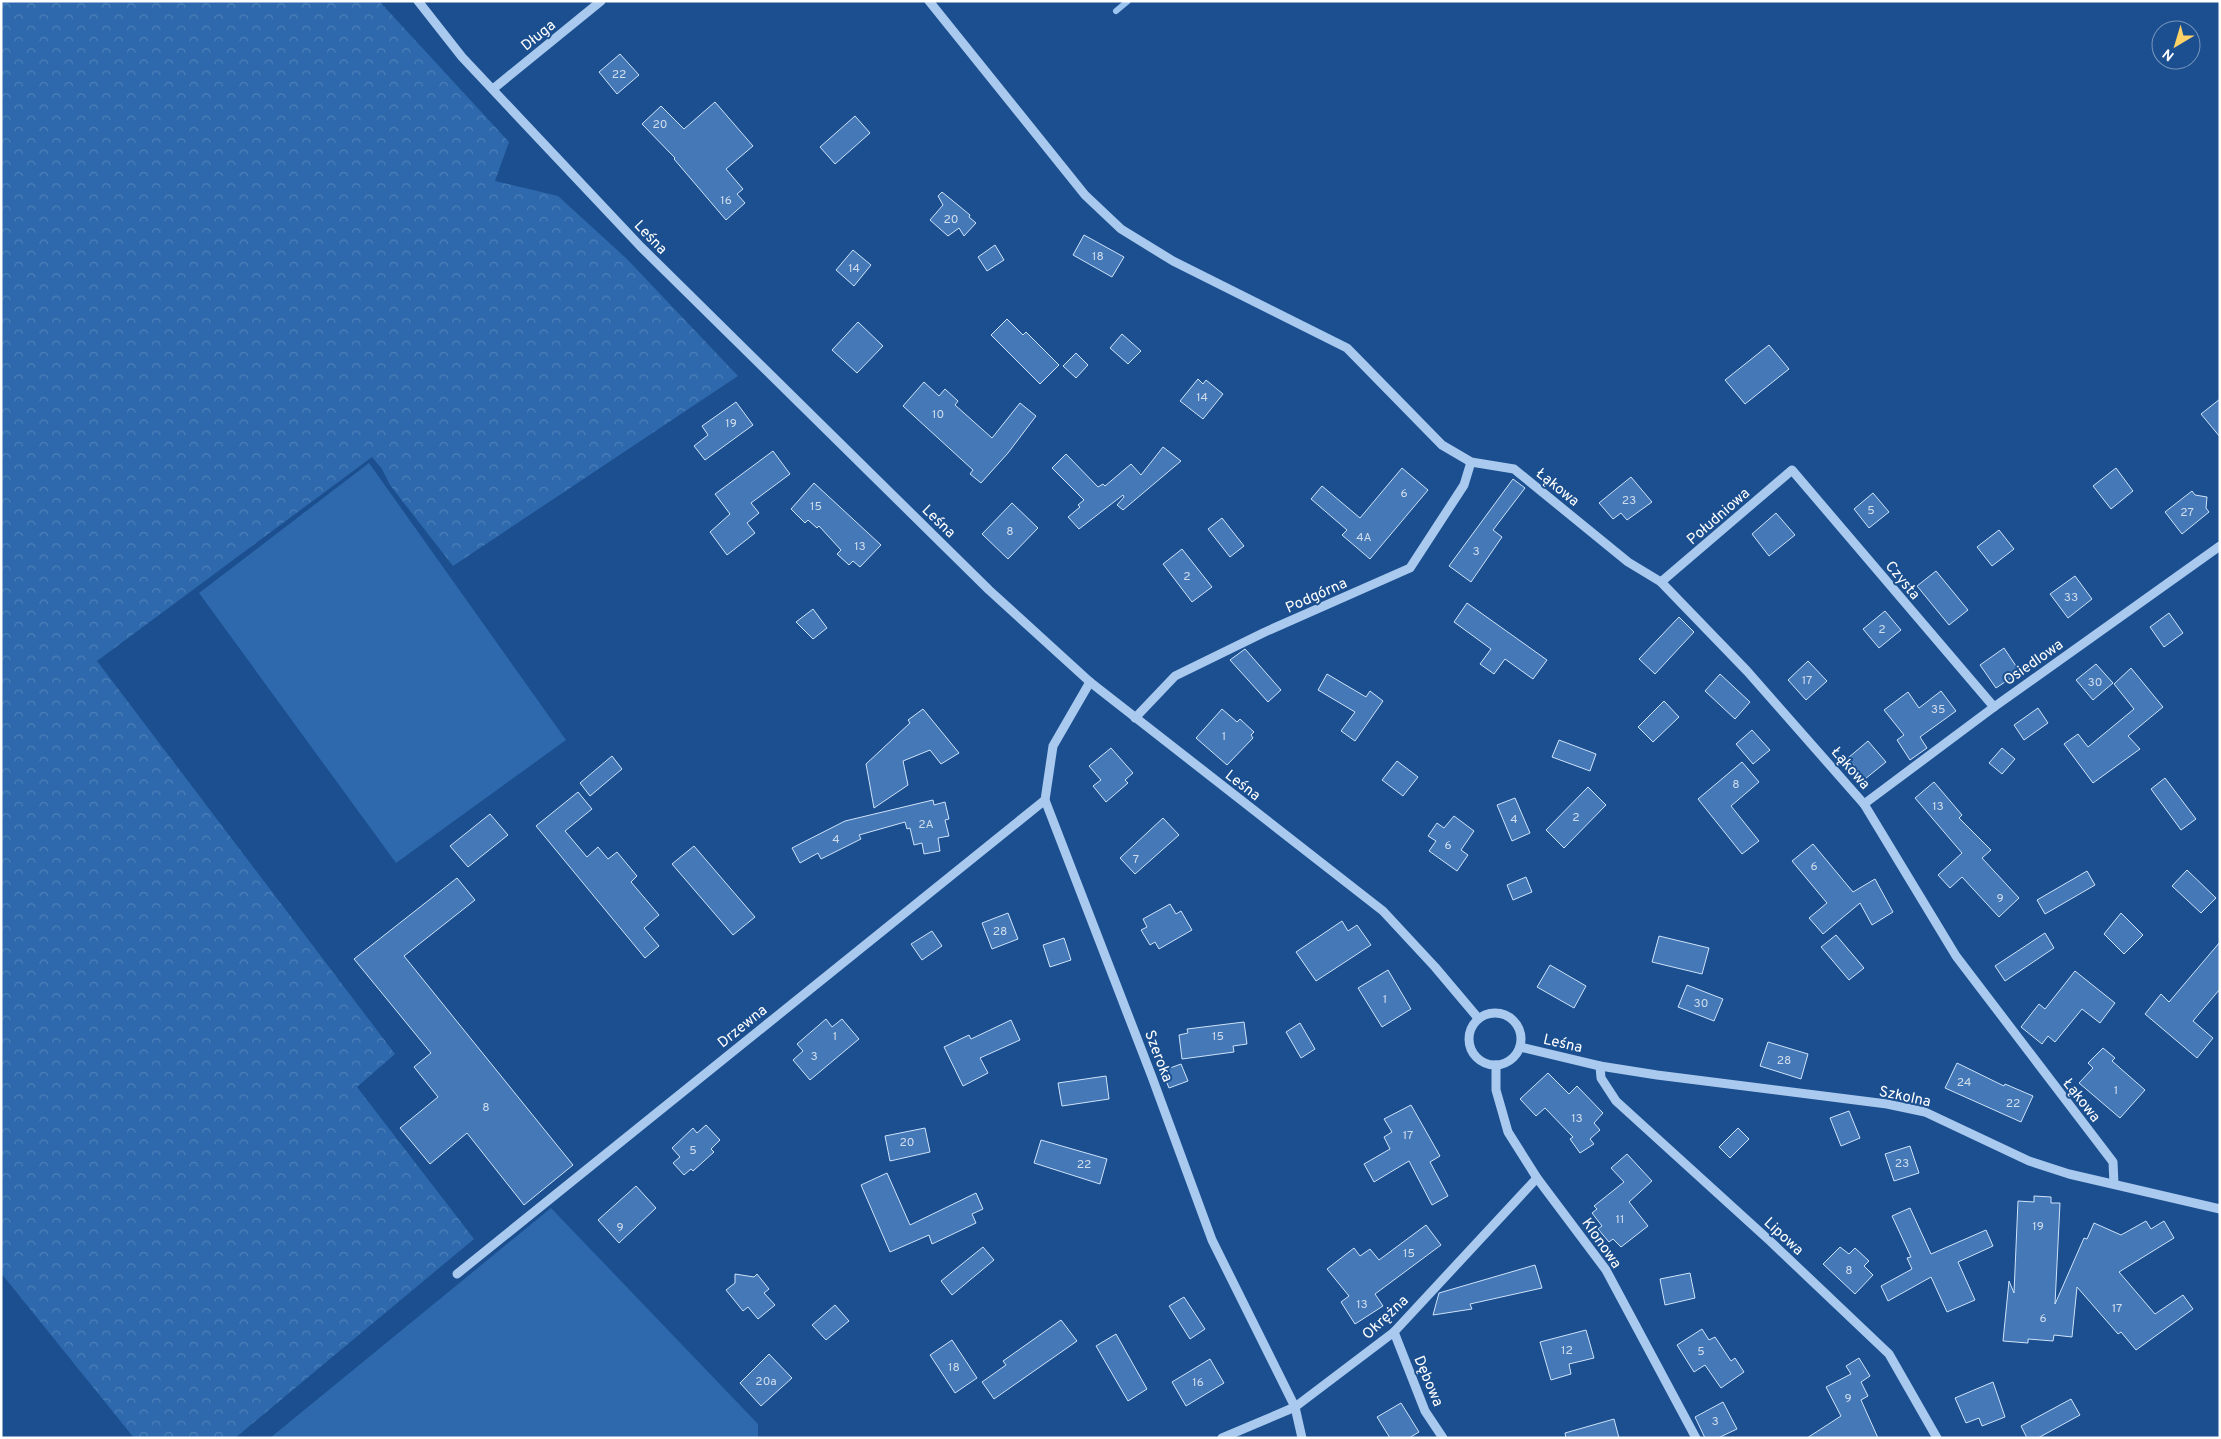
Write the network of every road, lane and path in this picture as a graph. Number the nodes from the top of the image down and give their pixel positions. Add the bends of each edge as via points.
1 (418, 1) edge
2 (601, 1) edge
3 (929, 1) edge
4 (493, 89) junction
5 (1471, 462) junction
6 (1792, 470) joint
7 (2220, 546) edge
8 (1661, 582) junction
9 (1090, 682) junction
10 (1994, 707) junction
11 (1135, 718) junction
12 (1045, 800) junction
13 (1864, 804) junction
14 (1478, 1018) junction
15 (1520, 1047) junction
16 (1496, 1065) junction
17 (1600, 1066) junction
18 (1537, 1178) junction
19 (2114, 1184) junction
20 (2220, 1209) edge
21 (457, 1274) dead end
22 (1394, 1332) junction
23 (1296, 1407) junction
24 (1222, 1438) edge
25 (1302, 1438) edge
26 (1443, 1438) edge
27 (1696, 1438) edge
28 (1937, 1438) edge

1 - 4 street, Leśna via 462,57
2 - 4 street, Długa
3 - 5 street via 1085,195 1121,229 1173,261 1347,348 1442,445
4 - 9 street, Leśna via 636,242 731,337 989,590
5 - 8 street, Łąkowa via 1514,469 1628,562
5 - 11 street, Podgórna via 1464,485 1410,568 1175,676
6 - 8 street, Południowa
6 - 10 street, Czysta
7 - 10 street, Osiedlowa
8 - 13 street, Łąkowa via 1747,671
9 - 11 street, Leśna
9 - 12 street via 1054,746
10 - 13 street, Osiedlowa
11 - 14 street, Leśna via 1382,911
12 - 21 street, Drzewna
12 - 23 street, Szeroka via 1212,1240
13 - 19 street, Łąkowa via 1956,956 2112,1162
14 - 15 street via 1494,1012 1510,1017 1520,1031
14 - 16 street via 1470,1032 1470,1048 1480,1060
15 - 16 street via 1510,1060
15 - 17 street, Leśna
16 - 18 street, Klonowa via 1496,1090 1508,1132
17 - 19 street, Szkolna via 1887,1104 1925,1112 2029,1161
17 - 28 street, Lipowa via 1601,1078 1616,1101 1889,1354
18 - 22 street, Okrężna
18 - 27 street, Klonowa via 1606,1270
19 - 20 street, Szkolna
22 - 23 street, Okrężna
22 - 26 street, Dębowa via 1425,1411
23 - 24 street, Okrężna
23 - 25 street, Szeroka

